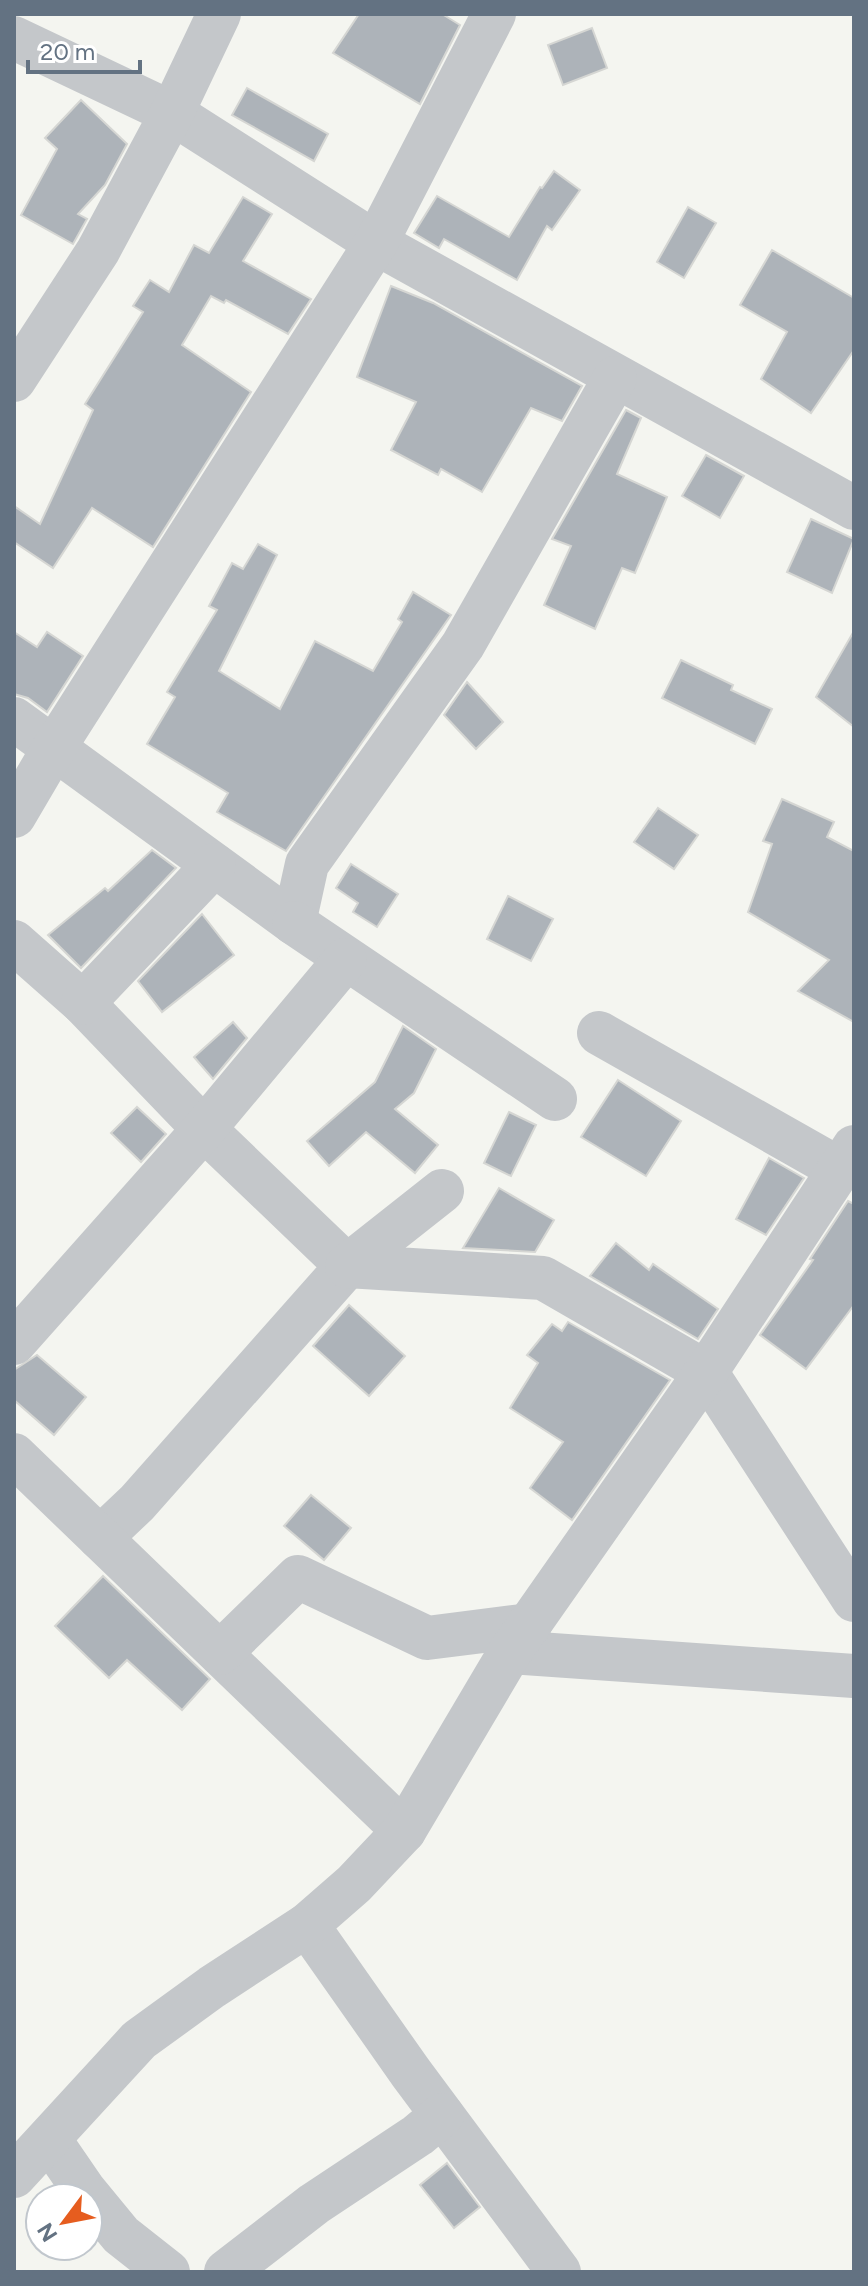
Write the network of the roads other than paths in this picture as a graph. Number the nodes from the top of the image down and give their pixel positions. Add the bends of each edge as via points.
1 (219, 14) edge
2 (494, 14) edge
3 (14, 38) edge
4 (172, 113) junction
5 (376, 243) junction
6 (615, 378) junction
7 (14, 380) edge
8 (854, 508) edge
9 (14, 719) edge
10 (54, 748) junction
11 (14, 816) edge
12 (214, 865) junction
13 (294, 923) junction
14 (14, 942) edge
15 (345, 960) junction
16 (83, 1003) junction
17 (599, 1033) dead end
18 (555, 1099) dead end
19 (204, 1129) junction
20 (847, 1158) edge
21 (442, 1191) dead end
22 (347, 1266) junction
23 (14, 1343) edge
24 (706, 1372) junction
25 (14, 1455) edge
26 (100, 1538) junction
27 (854, 1600) edge
28 (520, 1638) junction
29 (220, 1653) junction
30 (854, 1676) edge
31 (404, 1831) junction
32 (307, 1925) junction
33 (442, 2115) junction
34 (49, 2139) junction
35 (14, 2176) edge
36 (168, 2272) edge
37 (226, 2272) edge
38 (559, 2272) edge

1 - 4 street
2 - 5 street
3 - 4 street
4 - 5 street
4 - 7 street via 98,251
5 - 6 street
5 - 10 street
6 - 8 street
6 - 13 street via 463,645 307,864
9 - 10 street
10 - 11 street
10 - 12 street
12 - 13 street
12 - 16 street
13 - 15 street
14 - 16 street
15 - 18 street
15 - 19 street
16 - 19 street
17 - 20 street
19 - 22 street
19 - 23 street
20 - 24 street
21 - 22 street
22 - 24 street via 543,1278
22 - 26 street
24 - 27 street
24 - 28 street
25 - 26 street
26 - 29 street
28 - 29 street via 427,1638 298,1577
28 - 30 street
28 - 31 street
29 - 31 street
31 - 32 street
32 - 33 street
32 - 34 street via 139,2040
33 - 37 street
33 - 38 street
34 - 35 street
34 - 36 street via 121,2235

